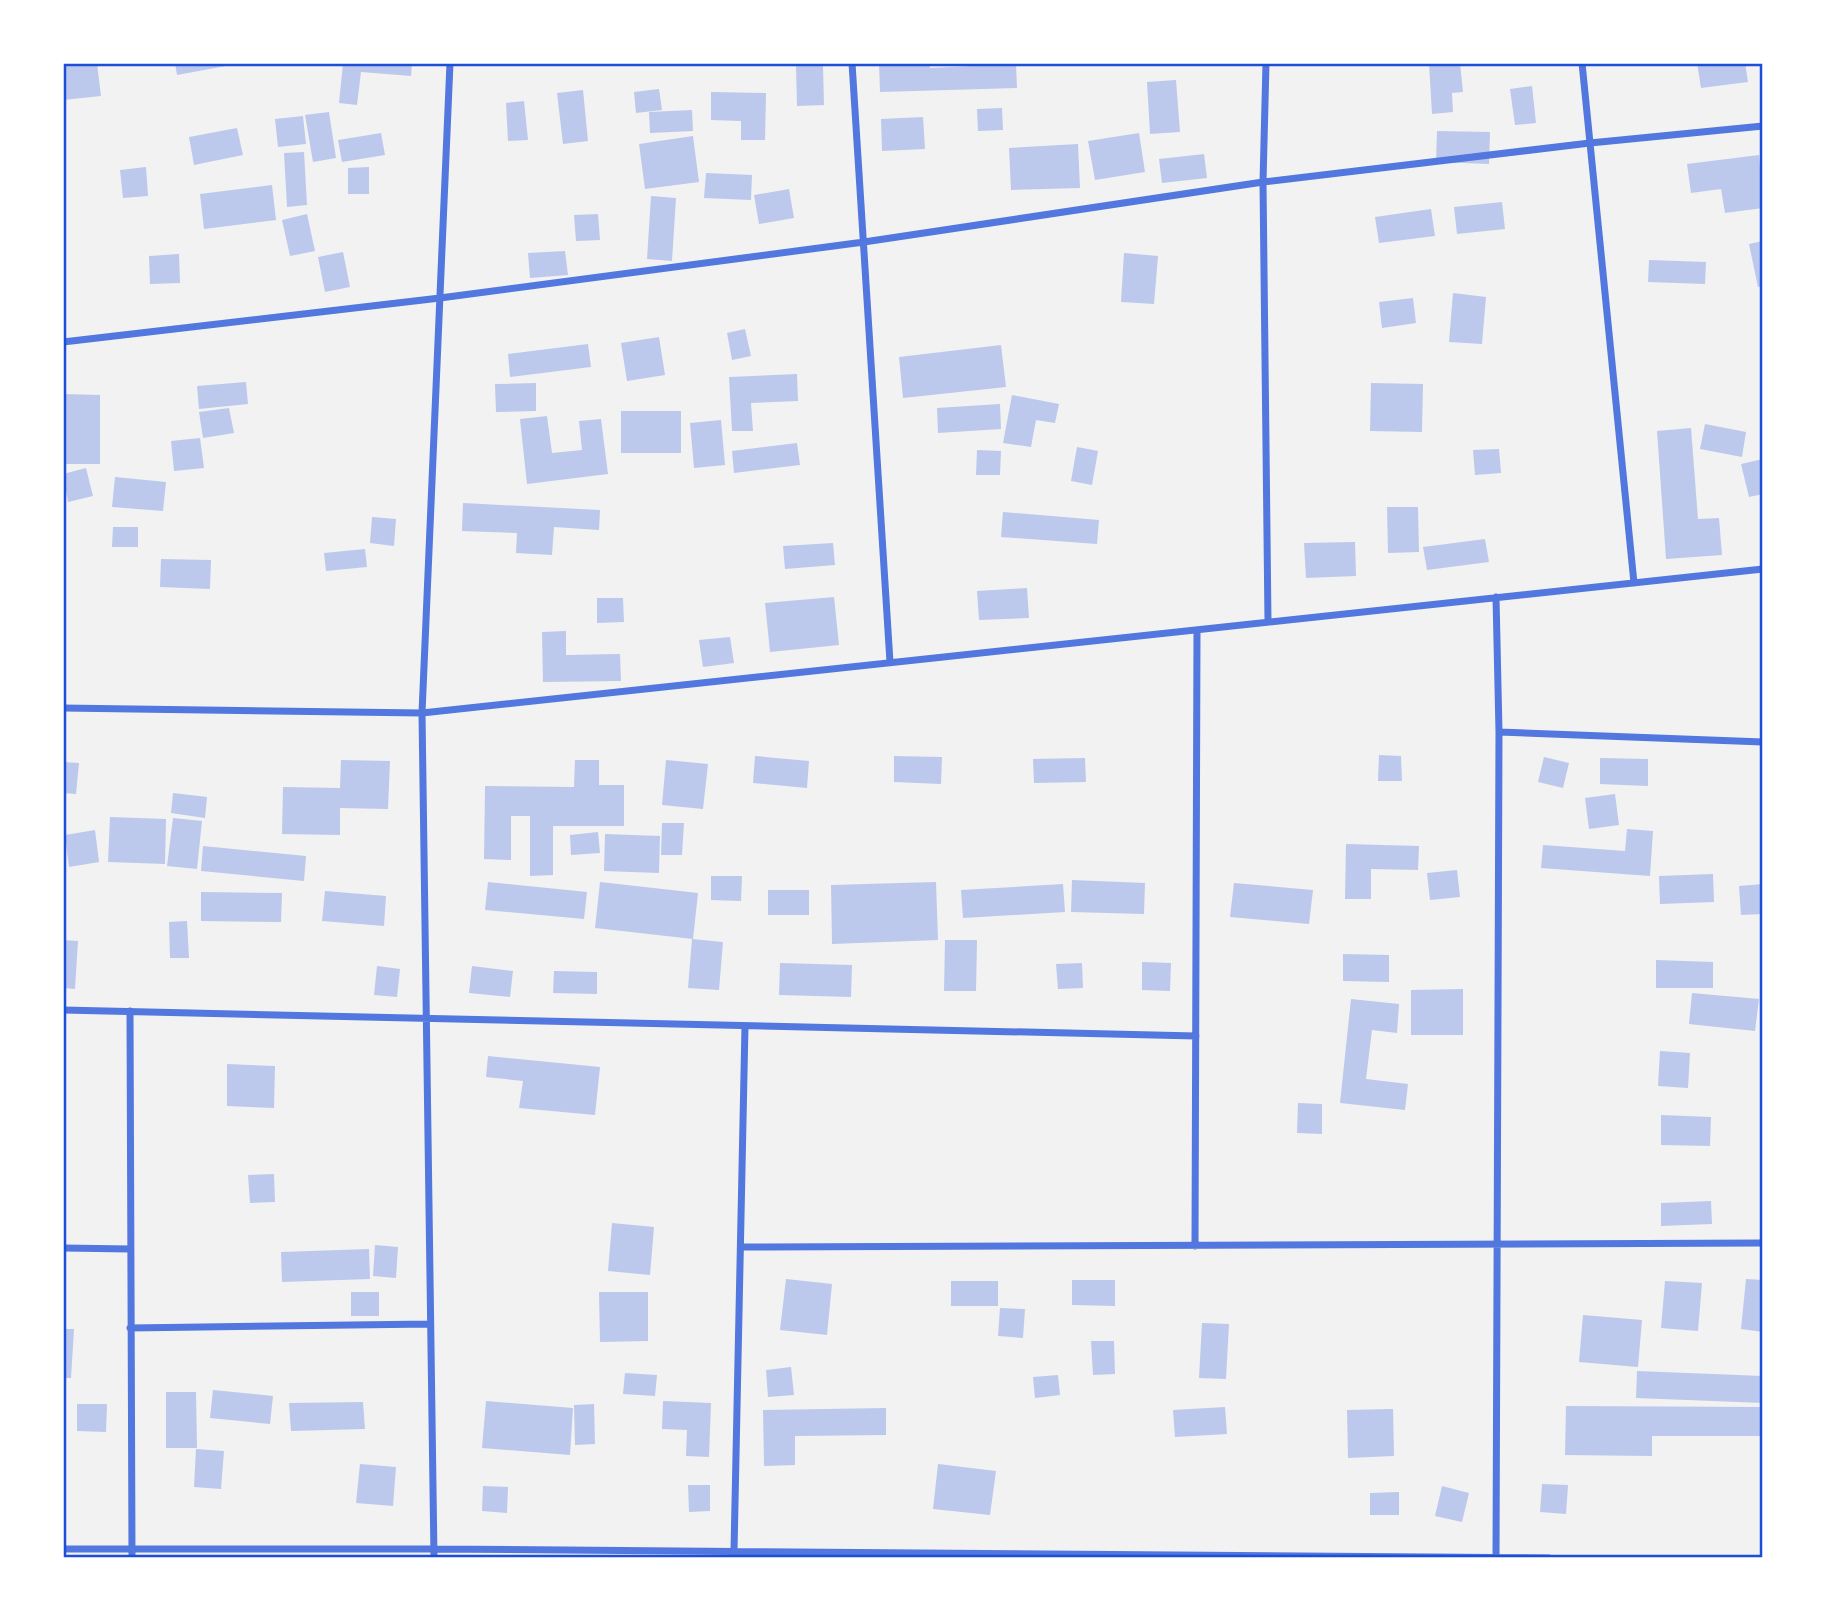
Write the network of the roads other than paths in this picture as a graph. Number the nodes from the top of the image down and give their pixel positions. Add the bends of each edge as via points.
1 (450, 63) edge
2 (852, 63) edge
3 (1266, 63) edge
4 (1582, 63) edge
5 (1763, 126) edge
6 (1590, 143) junction
7 (1264, 182) junction
8 (864, 242) junction
9 (440, 298) junction
10 (63, 342) edge
11 (1763, 569) edge
12 (1634, 583) junction
13 (1496, 597) junction
14 (1268, 622) junction
15 (1197, 630) junction
16 (890, 662) junction
17 (63, 708) edge
18 (422, 713) junction
19 (1499, 732) junction
20 (1763, 742) edge
21 (63, 1010) edge
22 (130, 1010) junction
23 (427, 1020) junction
24 (745, 1026) junction
25 (1196, 1036) junction
26 (1763, 1243) edge
27 (1497, 1244) junction
28 (1195, 1246) junction
29 (741, 1247) junction
30 (63, 1248) edge
31 (130, 1249) junction
32 (430, 1324) junction
33 (130, 1328) junction
34 (63, 1549) edge
35 (434, 1549) junction
36 (734, 1551) junction
37 (132, 1554) edge
38 (434, 1558) edge
39 (1496, 1558) edge
40 (1549, 1558) edge

1 - 9 street
2 - 8 street
3 - 7 street
4 - 6 street
5 - 6 street
6 - 7 street
6 - 12 street
7 - 8 street
7 - 14 street
8 - 9 street
8 - 16 street
9 - 10 street
9 - 18 street
11 - 12 street
12 - 13 street
13 - 14 street
13 - 19 street
14 - 15 street
15 - 16 street
15 - 25 street
16 - 18 street
17 - 18 street
18 - 23 street
19 - 20 street
19 - 27 street
21 - 22 street
22 - 23 street
22 - 31 street
23 - 24 street
23 - 32 street
24 - 25 street
24 - 29 street
25 - 28 street
26 - 27 street
27 - 28 street
27 - 39 street
28 - 29 street
29 - 36 street
30 - 31 street
31 - 33 street
32 - 33 street
32 - 35 street
33 - 37 street
34 - 37 street
35 - 36 street
35 - 37 street
35 - 38 street
36 - 39 street
39 - 40 street

